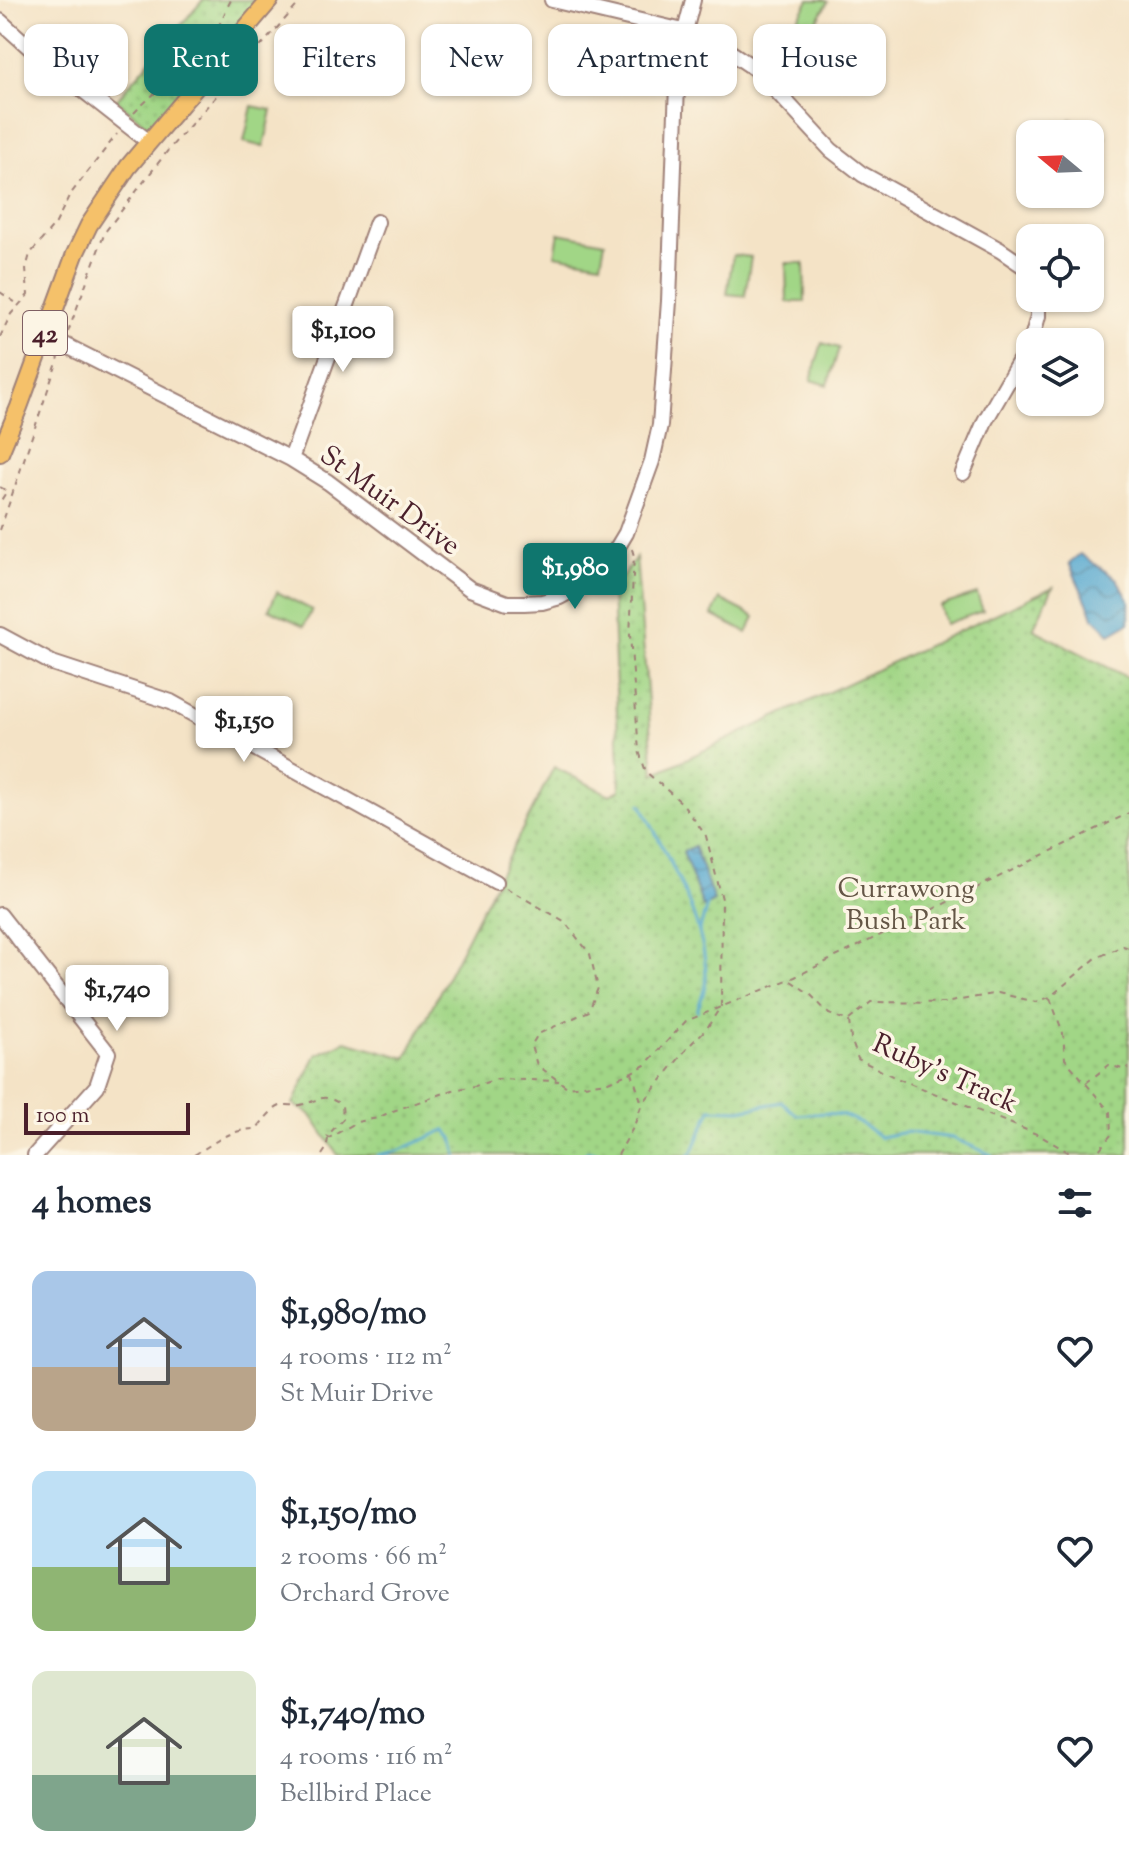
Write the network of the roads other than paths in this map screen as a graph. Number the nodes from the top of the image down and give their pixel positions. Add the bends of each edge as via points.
1 (270, 0) edge
2 (552, 0) edge
3 (693, 0) edge
4 (0, 21) edge
5 (653, 24) edge
6 (685, 24) edge
7 (737, 57) edge
8 (677, 96) edge
9 (149, 142) junction
10 (377, 222) dead end
11 (1016, 261) edge
12 (43, 338) junction
13 (1016, 367) edge
14 (0, 453) edge
15 (291, 459) junction
16 (963, 473) dead end
17 (0, 635) edge
18 (496, 882) road end
19 (0, 915) edge
20 (35, 1155) edge

1 - 9 main road, 42
2 - 5 street
3 - 6 street, St Muir Drive
4 - 9 street
7 - 11 street via 862,174
8 - 15 street, St Muir Drive via 660,425 626,533 593,577 542,602 507,603 470,589
9 - 12 main road, 42 via 89,225
10 - 15 street
12 - 14 main road, 42
12 - 15 street, St Muir Drive
13 - 16 street
17 - 18 street via 52,663 171,702
19 - 20 street via 108,1053 97,1086

